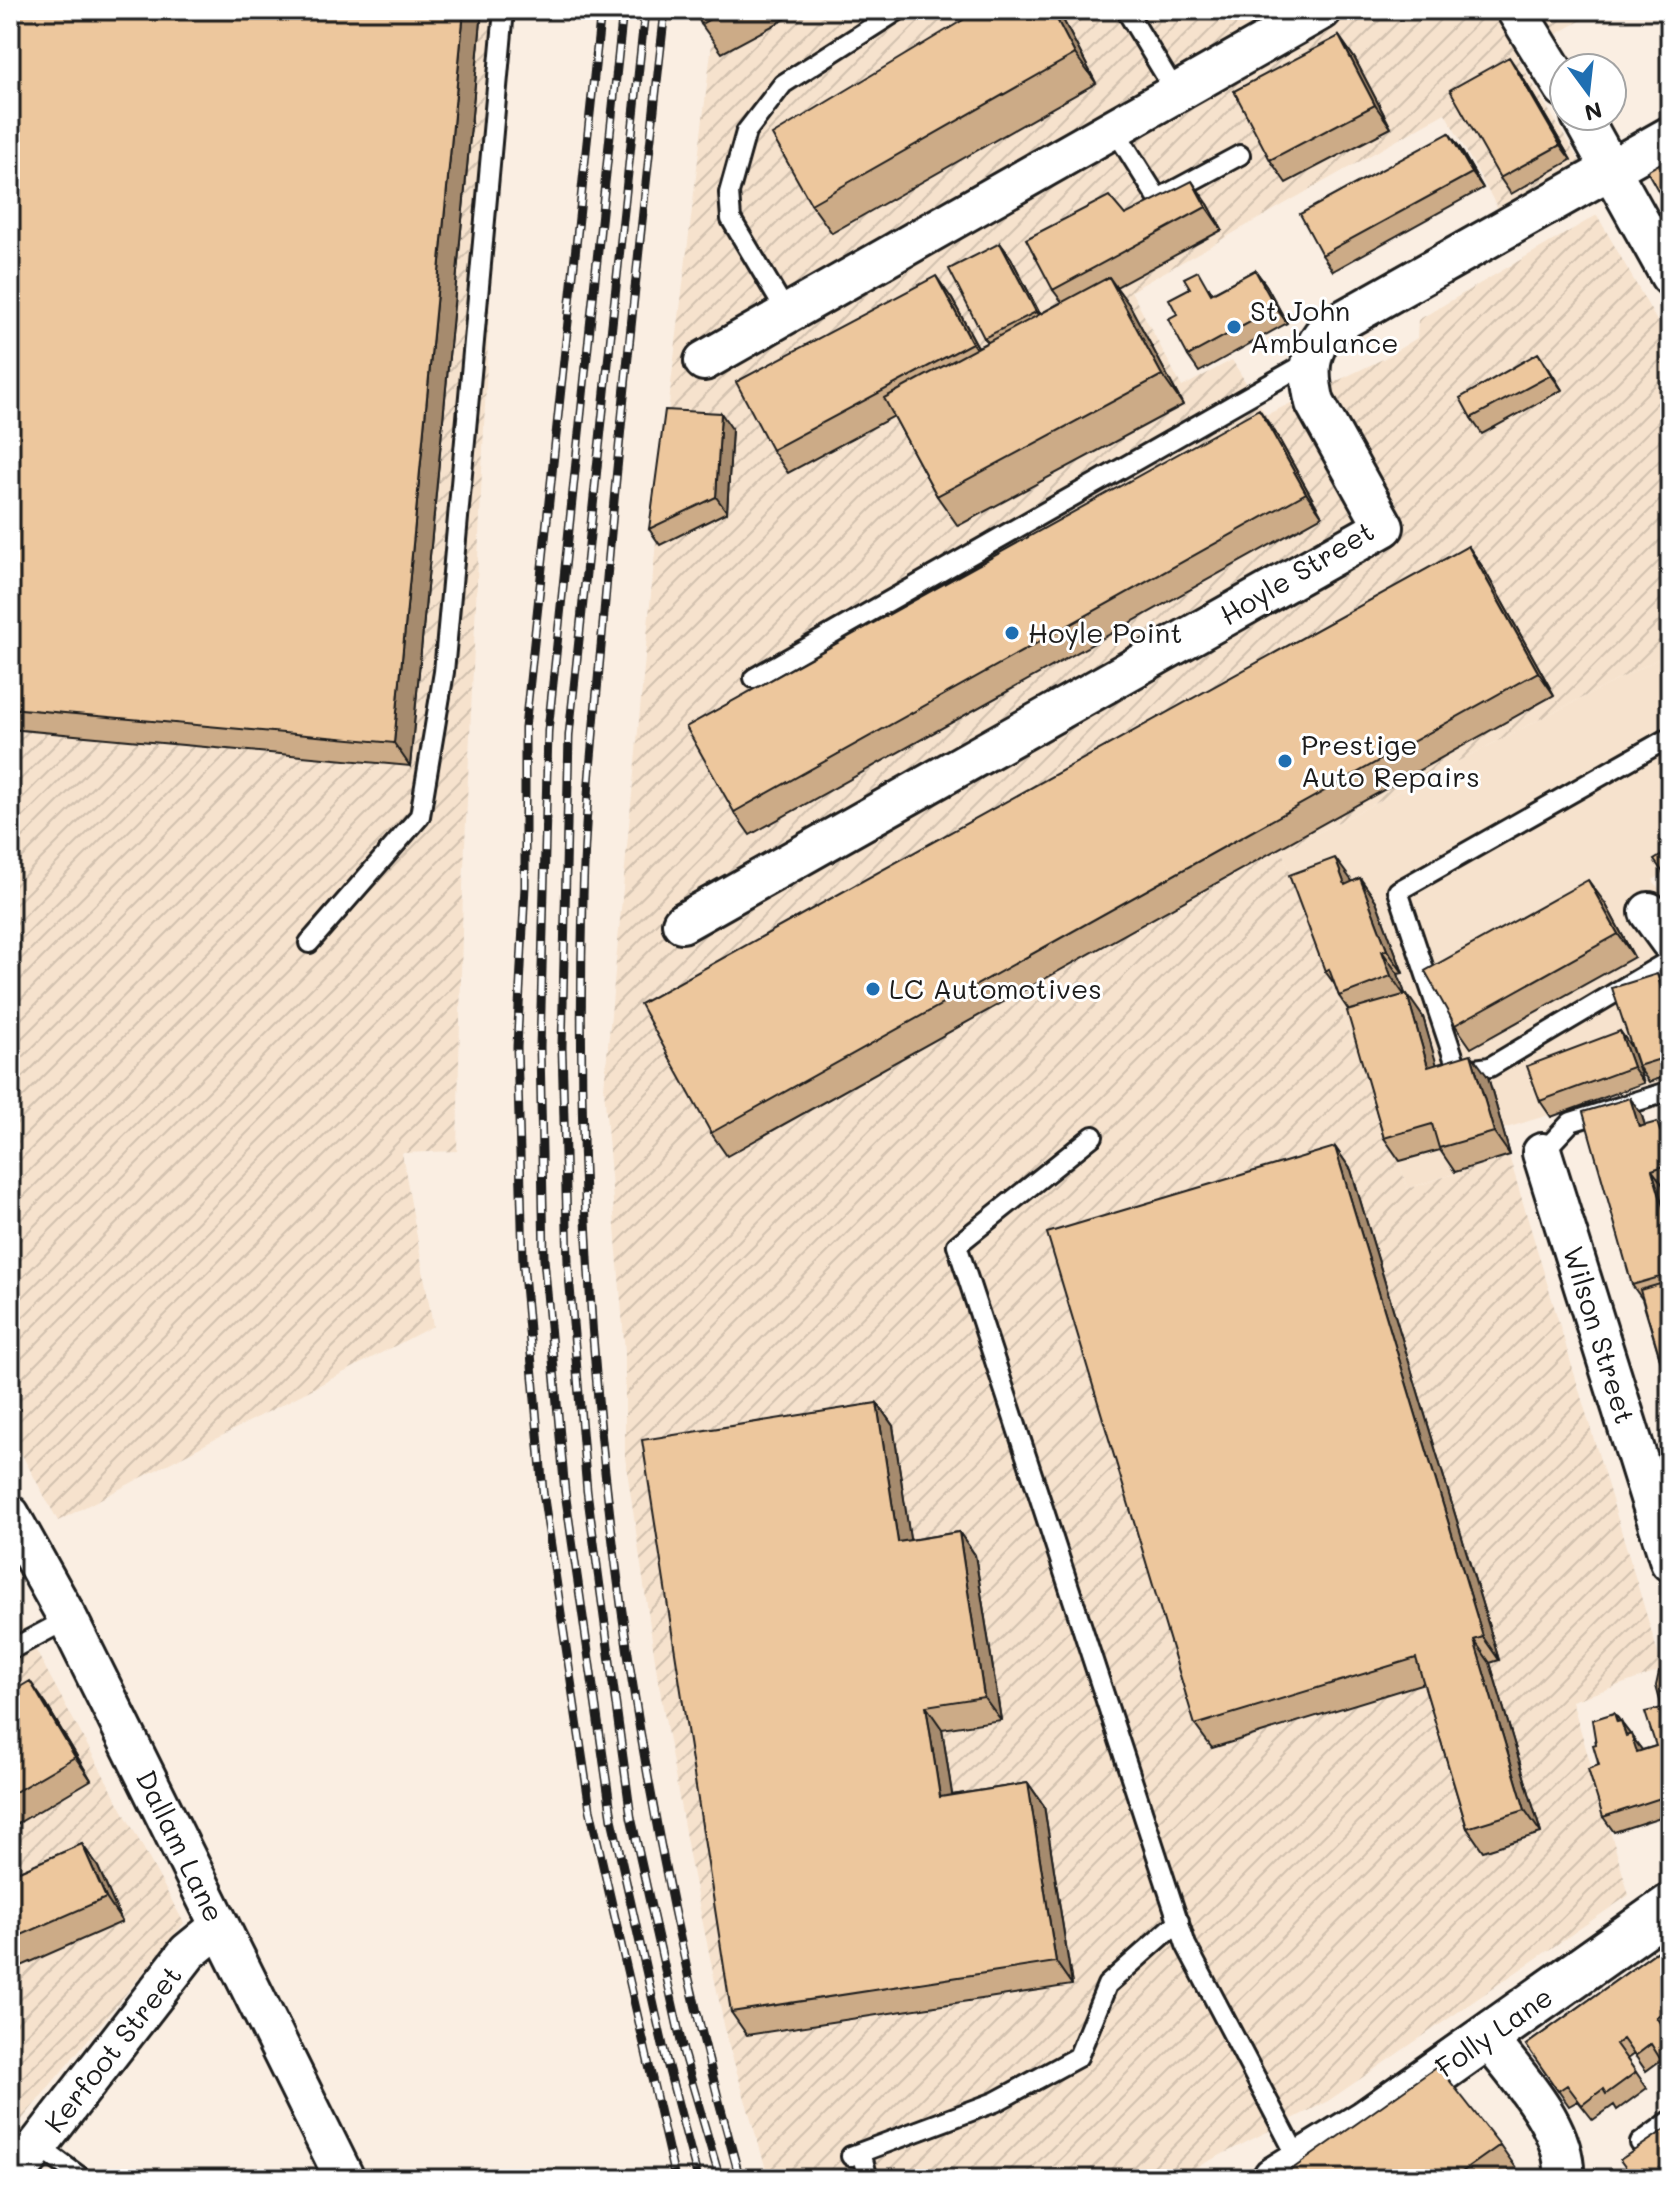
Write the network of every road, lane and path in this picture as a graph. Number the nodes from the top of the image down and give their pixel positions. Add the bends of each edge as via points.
1 (504, 10) edge
2 (899, 10) edge
3 (1126, 10) edge
4 (1322, 10) edge
5 (1516, 10) edge
6 (1548, 62) edge
7 (1175, 91) junction
8 (1113, 127) junction
9 (1591, 132) edge
10 (1670, 136) edge
11 (1240, 155) dead end
12 (1613, 169) junction
13 (1670, 276) edge
14 (788, 315) junction
15 (704, 361) dead end
16 (1310, 361) junction
17 (754, 678) dead end
18 (1670, 737) edge
19 (682, 923) dead end
20 (309, 943) dead end
21 (1670, 960) edge
22 (1670, 1091) edge
23 (1093, 1136) dead end
24 (1542, 1153) joint
25 (10, 1515) edge
26 (1670, 1562) edge
27 (68, 1619) junction
28 (10, 1650) edge
29 (1670, 1907) edge
30 (1179, 1921) junction
31 (220, 1926) junction
32 (1487, 2037) junction
33 (1670, 2121) edge
34 (1640, 2143) edge
35 (38, 2146) junction
36 (1288, 2171) edge
37 (12, 2179) edge
38 (83, 2179) edge
39 (345, 2179) edge
40 (868, 2179) edge
41 (1564, 2179) edge

1 - 20 lane via 444,672 420,816
2 - 14 lane via 783,84 746,132 729,193 731,219
3 - 7 lane
4 - 7 street
5 - 6 street
7 - 8 street
8 - 11 lane via 1158,199
8 - 14 street
9 - 12 street
10 - 12 street
12 - 13 street
12 - 16 street via 1329,328 1315,342
14 - 15 street
16 - 17 lane
16 - 19 street, Hoyle Street via 1315,403 1384,527
18 - 21 lane via 1398,891 1458,1071 1490,1067
22 - 24 lane via 1571,1122
23 - 30 lane via 957,1245
24 - 26 street, Wilson Street
25 - 27 street, Dallam Lane
27 - 28 lane
27 - 31 street, Dallam Lane
29 - 32 street, Folly Lane
30 - 36 lane
30 - 40 lane via 1107,1985 1078,2057 995,2102 856,2154
31 - 35 street, Kerfoot Street via 188,1952
31 - 39 street, Dallam Lane
32 - 36 street, Folly Lane
32 - 41 street via 1553,2129
33 - 34 lane
35 - 37 street, Kerfoot Street
35 - 38 lane

